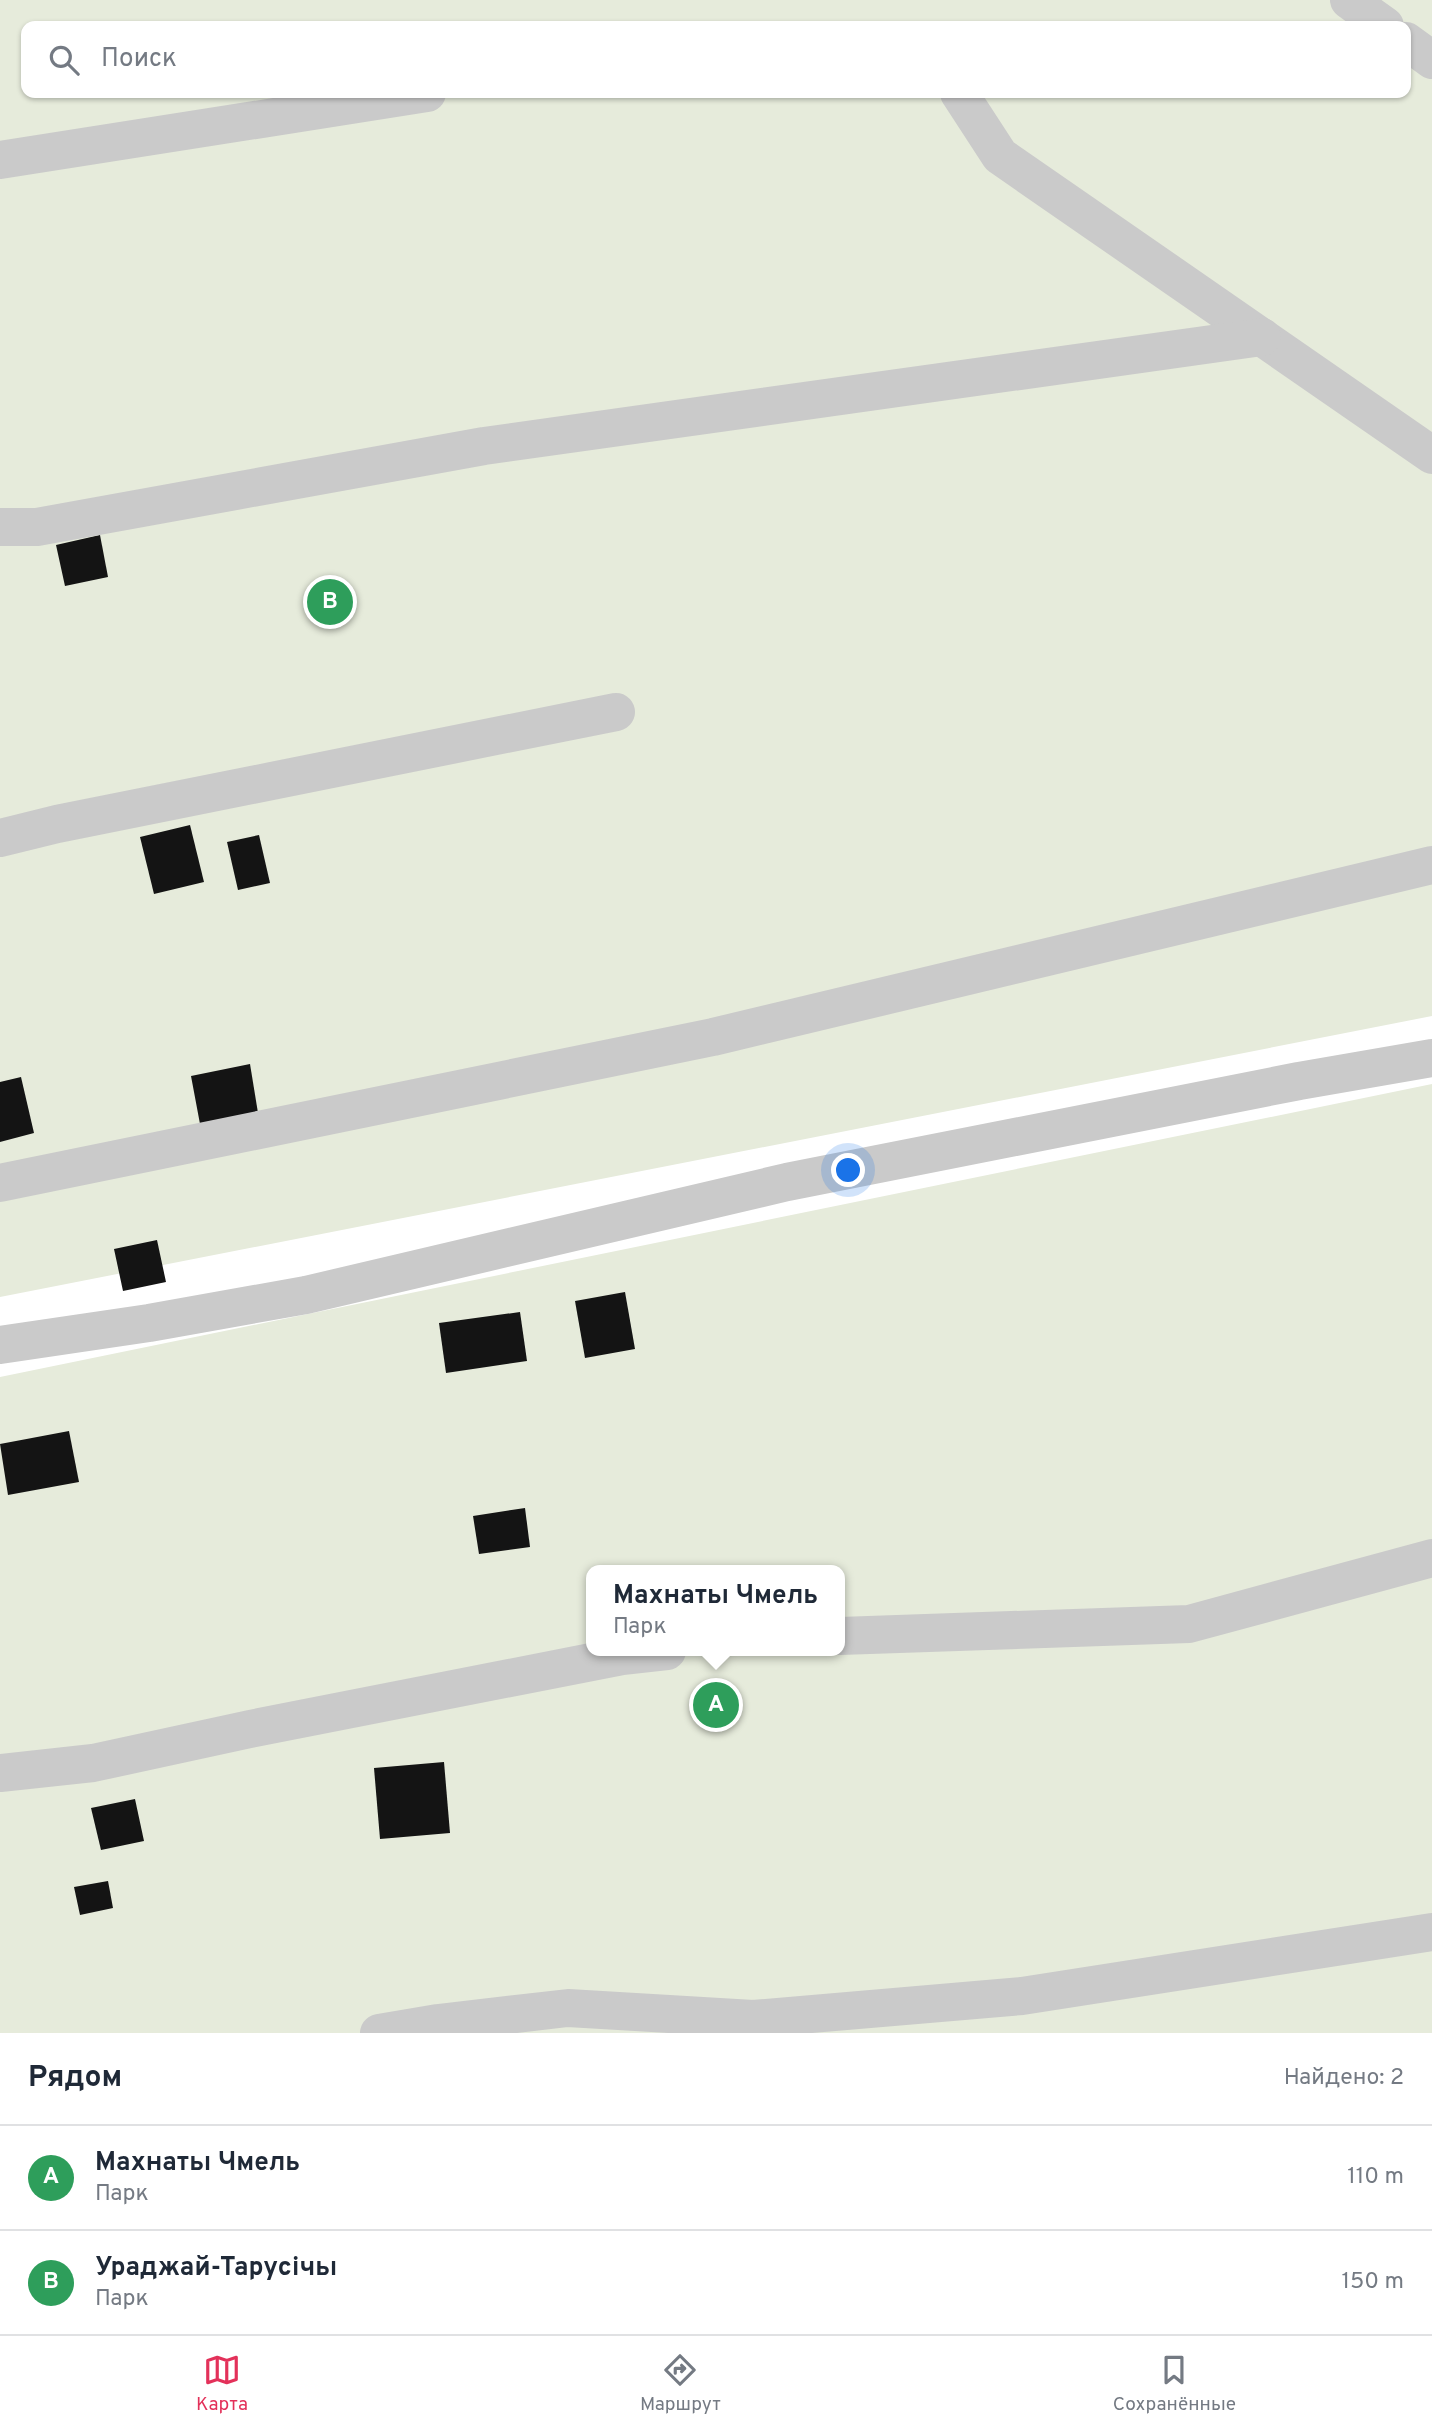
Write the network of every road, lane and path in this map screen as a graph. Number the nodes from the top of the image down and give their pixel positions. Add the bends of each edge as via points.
1 (1349, 0) edge
2 (1378, 21) edge
3 (1411, 45) edge
4 (1432, 60) edge
5 (395, 98) edge
6 (962, 98) edge
7 (0, 160) edge
8 (1262, 337) junction
9 (1432, 454) edge
10 (0, 527) edge
11 (616, 712) dead end
12 (0, 838) edge
13 (1432, 865) edge
14 (1432, 1058) edge
15 (0, 1183) edge
16 (0, 1345) edge
17 (1432, 1559) edge
18 (845, 1636) edge
19 (631, 1656) edge
20 (0, 1773) edge
21 (1432, 1932) edge
22 (379, 2033) edge

1 - 2 street
3 - 4 street
5 - 7 street
6 - 8 street via 1000,156
8 - 9 street
8 - 10 street via 484,446 37,527
11 - 12 street
13 - 15 street via 713,1037
14 - 16 street via 787,1182 306,1296
17 - 18 street via 1189,1624
19 - 20 street via 276,1723 93,1763
21 - 22 street via 1022,1996 753,2019 568,2008

